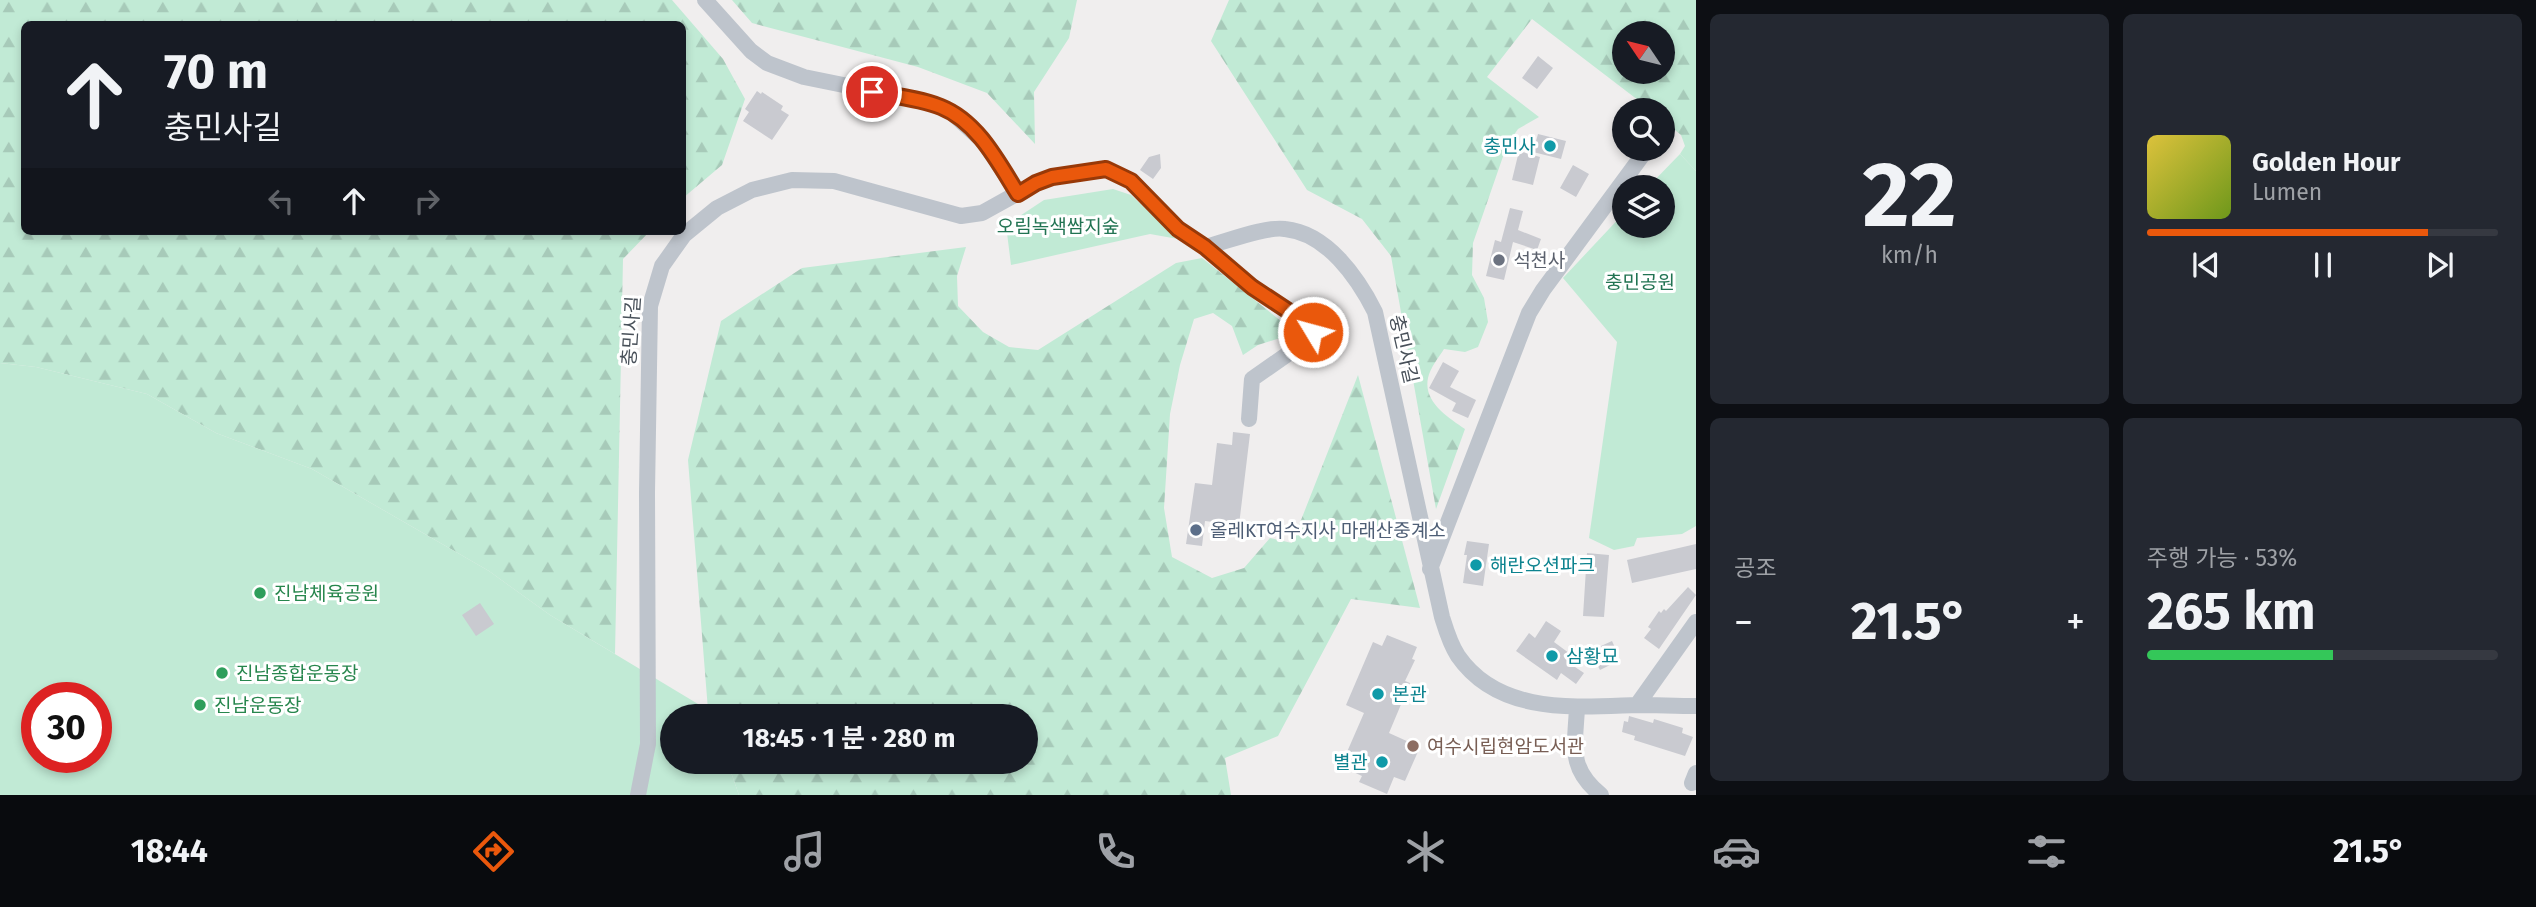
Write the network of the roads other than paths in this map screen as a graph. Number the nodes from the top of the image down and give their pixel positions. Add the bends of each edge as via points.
1 (705, 0) edge
2 (1638, 161) edge
3 (1018, 194) junction
4 (686, 233) edge
5 (684, 235) edge
6 (1205, 247) junction
7 (1249, 419) dead end
8 (1430, 569) junction
9 (1696, 622) edge
10 (1637, 705) junction
11 (1696, 706) edge
12 (1577, 708) junction
13 (638, 795) edge
14 (1601, 795) edge

1 - 3 street via 767,63 804,77 927,102 950,111 985,142
2 - 8 street via 1529,313
3 - 4 street, 충민사길 via 982,213 961,216 834,181 792,180 752,190 717,208
3 - 6 street, 충민사길 via 1052,177 1106,169 1131,181 1178,229
5 - 13 street, 충민사길 via 662,266 650,306 648,744
6 - 7 street via 1313,330 1308,340 1252,379
6 - 8 street, 충민사길 via 1285,229 1328,249 1362,288 1379,328
8 - 12 street, 충민사길 via 1451,642 1471,671 1515,697
9 - 10 street
10 - 11 street, 충민사길
10 - 12 street, 충민사길
12 - 14 street via 1576,761 1585,780

